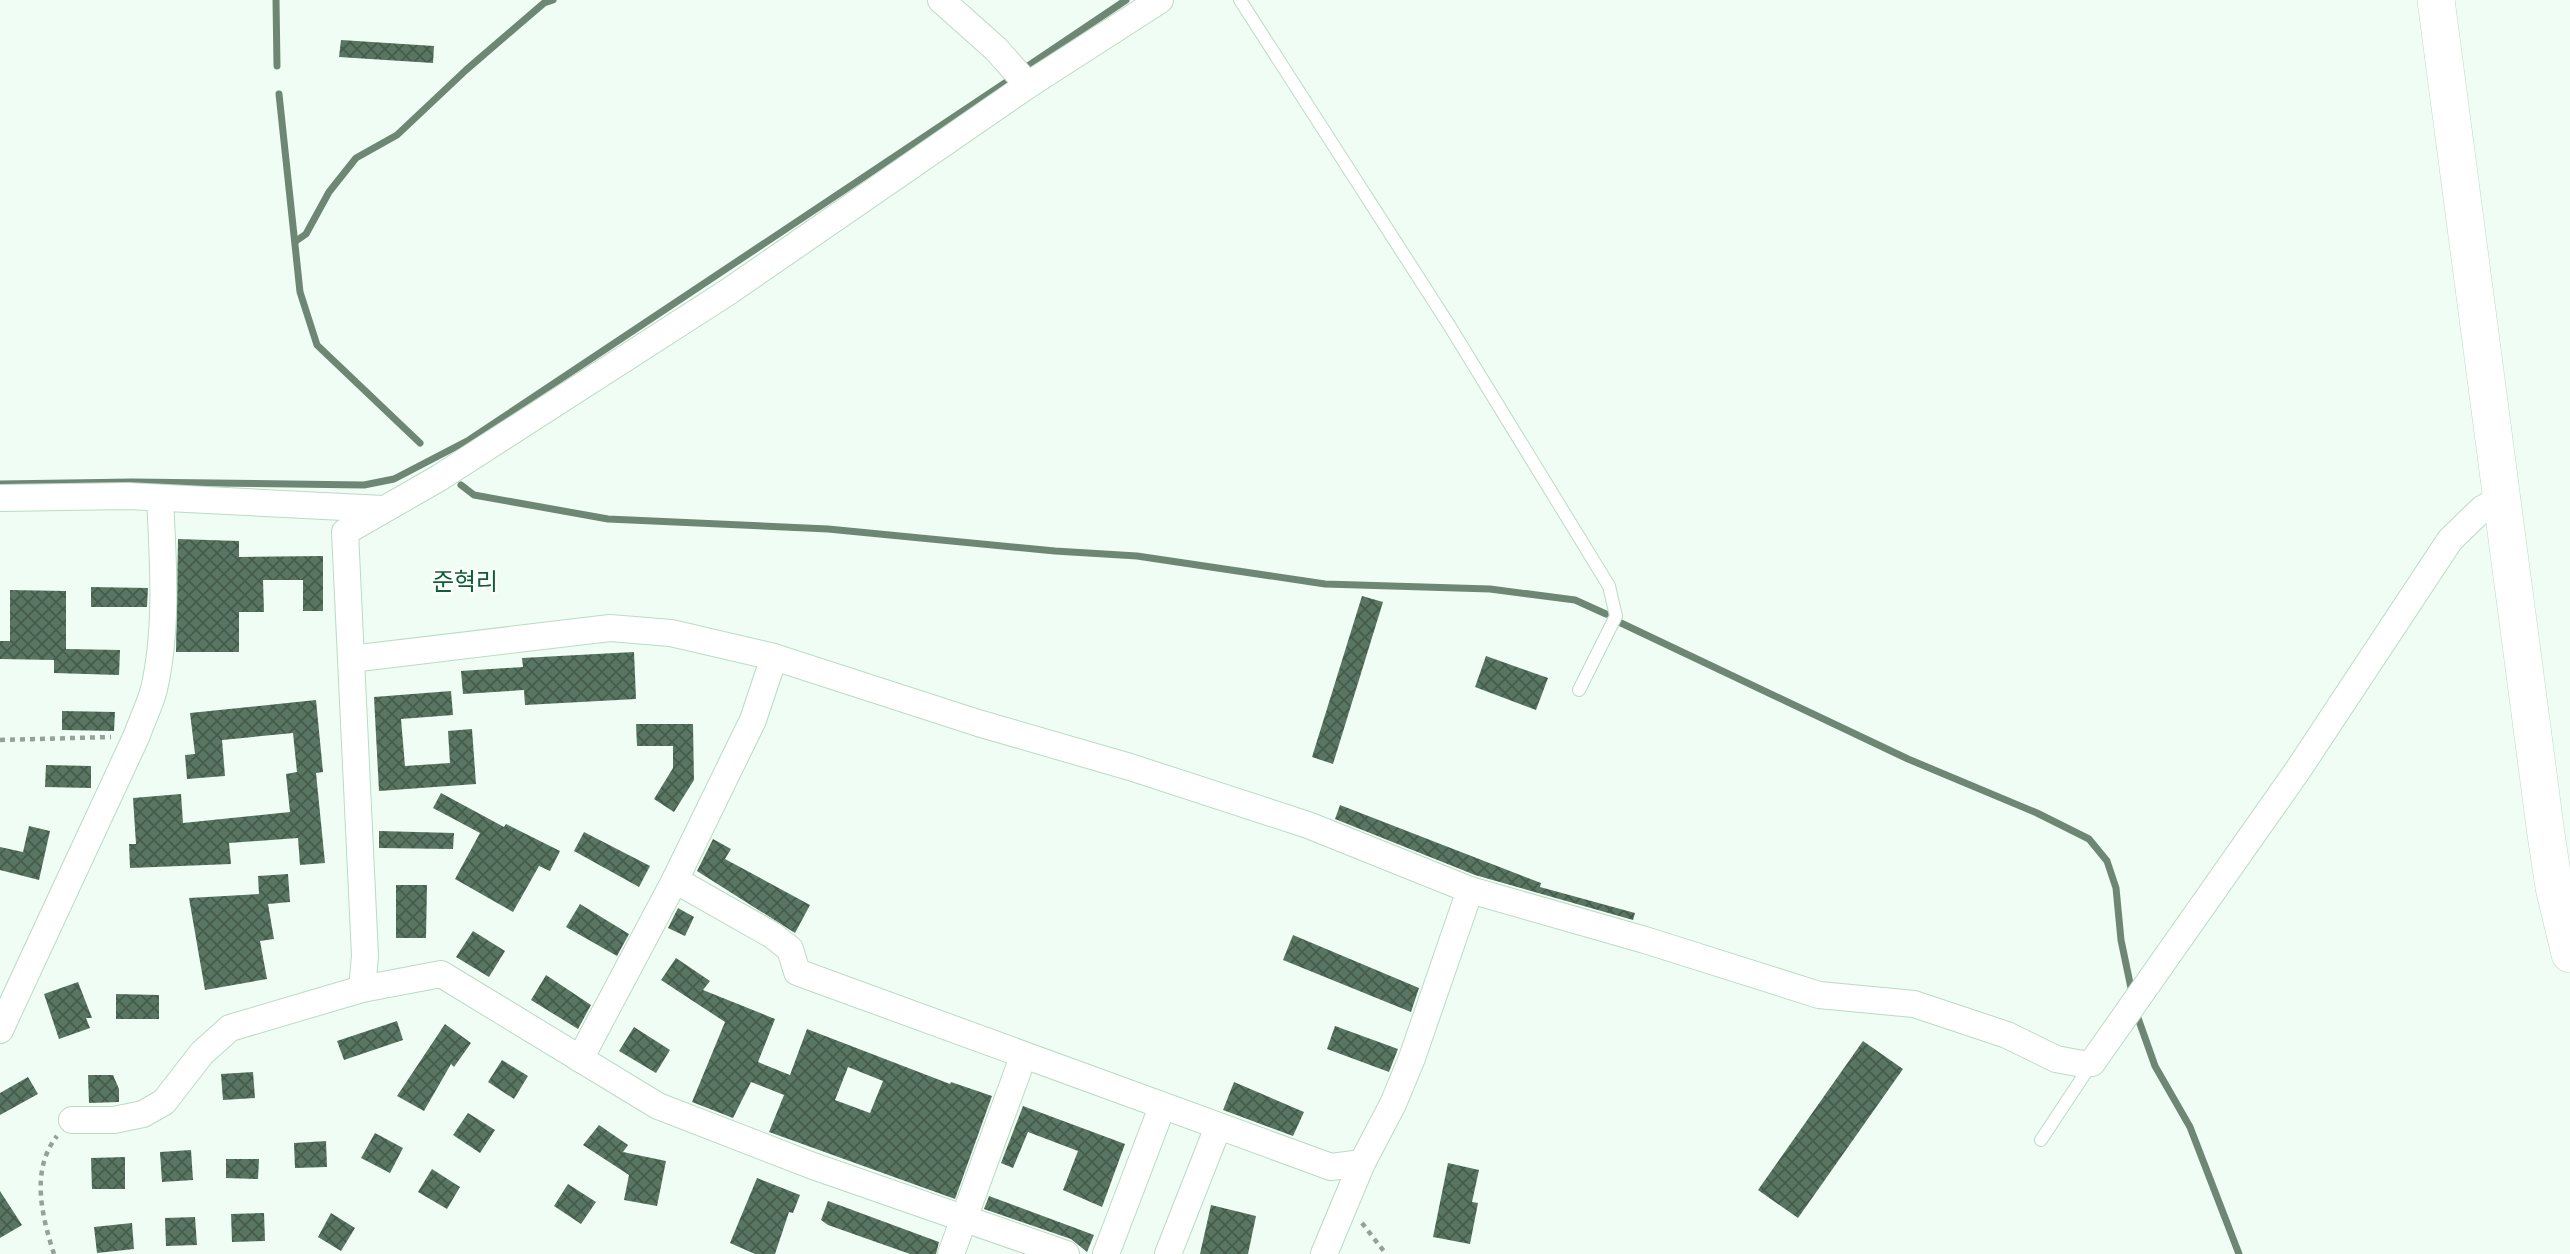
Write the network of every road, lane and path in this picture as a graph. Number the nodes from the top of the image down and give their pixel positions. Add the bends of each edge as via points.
1 (941, 0) edge
2 (1160, 0) edge
3 (1240, 0) edge
4 (2436, 0) edge
5 (1028, 85) junction
6 (0, 498) edge
7 (160, 498) junction
8 (2501, 498) junction
9 (383, 509) junction
10 (774, 657) junction
11 (351, 659) junction
12 (1579, 691) dead end
13 (136, 736) junction
14 (0, 740) edge
15 (674, 880) junction
16 (1469, 890) junction
17 (2570, 954) edge
18 (362, 989) junction
19 (0, 1030) edge
20 (1023, 1057) junction
21 (580, 1059) junction
22 (2092, 1063) junction
23 (1162, 1107) junction
24 (72, 1120) joint
25 (1218, 1127) junction
26 (2041, 1140) dead end
27 (1362, 1163) junction
28 (1342, 1208) junction
29 (964, 1219) junction
30 (54, 1254) edge
31 (951, 1254) edge
32 (1066, 1254) edge
33 (1106, 1254) edge
34 (1168, 1254) edge
35 (1324, 1254) edge
36 (1386, 1254) edge

1 - 5 street
2 - 5 street
3 - 12 lane via 1449,325 1609,586 1616,616
4 - 8 main road
5 - 9 street via 728,292 439,478
6 - 7 street
7 - 9 street
7 - 13 street via 160,648 154,691
8 - 17 main road via 2554,887
8 - 22 street via 2482,509 2451,540
9 - 11 street via 345,532
10 - 11 street via 671,633 610,628
10 - 15 street via 753,720
10 - 16 street via 1308,825
11 - 18 street via 365,956
13 - 14 path
13 - 19 street
15 - 20 street via 772,934 789,949 797,972
15 - 21 street
16 - 22 street via 1819,995 1914,1003 2007,1035 2056,1059
16 - 27 street via 1412,1058
18 - 21 street via 441,974
18 - 24 street via 230,1028 202,1053 164,1102 143,1114
20 - 23 street
20 - 29 street
21 - 29 street via 658,1106 725,1134
22 - 26 lane
23 - 25 street
23 - 33 street
24 - 30 path via 53,1141 40,1181 41,1206
25 - 27 street via 1331,1167
25 - 34 street
27 - 28 street
28 - 35 street
28 - 36 path via 1363,1224
29 - 31 street
29 - 32 street

